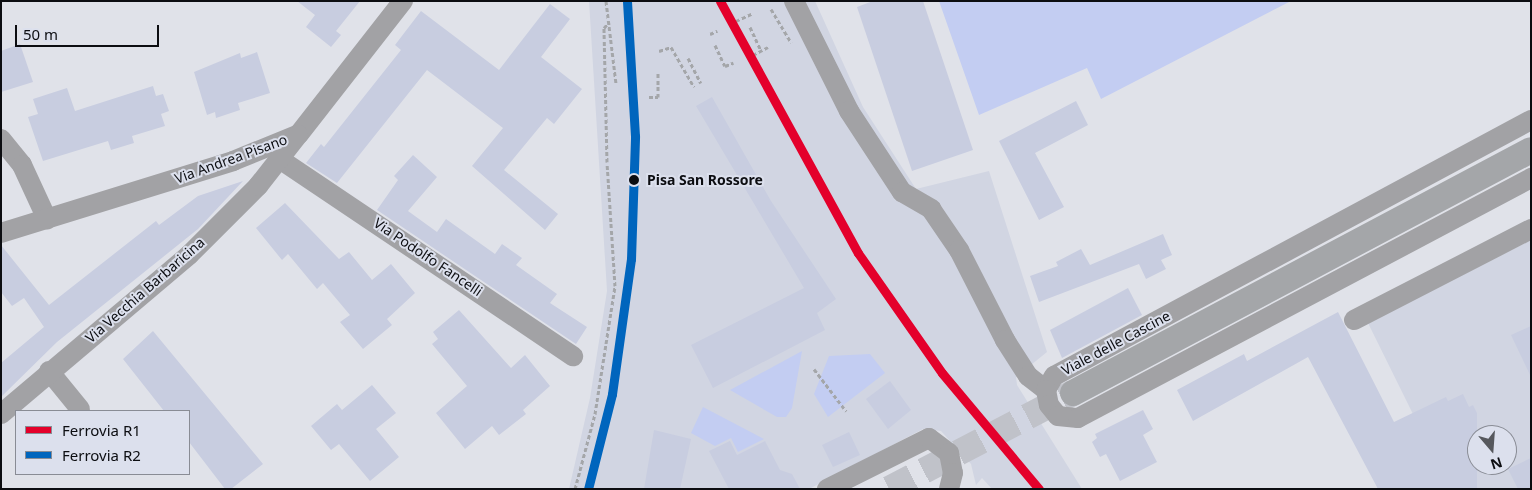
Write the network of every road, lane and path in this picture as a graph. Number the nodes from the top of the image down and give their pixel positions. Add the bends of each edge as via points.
1 (403, 1) edge
2 (606, 1) edge
3 (794, 1) edge
4 (751, 14) dead end
5 (736, 21) dead end
6 (609, 22) junction
7 (750, 27) dead end
8 (717, 31) dead end
9 (710, 34) dead end
10 (715, 45) dead end
11 (768, 47) dead end
12 (659, 51) dead end
13 (761, 51) junction
14 (753, 55) dead end
15 (688, 58) dead end
16 (733, 63) dead end
17 (658, 72) dead end
18 (701, 83) dead end
19 (616, 84) dead end
20 (694, 87) dead end
21 (649, 97) dead end
22 (1531, 120) edge
23 (299, 134) junction
24 (1, 139) edge
25 (1531, 150) edge
26 (281, 160) junction
27 (232, 161) junction
28 (1531, 178) edge
29 (258, 186) junction
30 (48, 219) junction
31 (1531, 229) edge
32 (1, 233) edge
33 (1354, 320) dead end
34 (574, 356) dead end
35 (814, 369) dead end
36 (49, 371) junction
37 (1046, 390) junction
38 (1073, 393) tunnel mouth
39 (80, 409) dead end
40 (846, 411) dead end
41 (1, 414) edge
42 (575, 489) edge
43 (827, 489) edge
44 (949, 489) edge

1 - 23 street, Via Andrea Pisano
2 - 6 path
3 - 37 street via 848,111 902,192 931,209 1028,376
4 - 5 path
6 - 19 path
6 - 42 path via 604,28 615,286 595,414
7 - 13 path
8 - 9 path
10 - 16 path via 725,66
11 - 13 path
12 - 20 path via 671,47
13 - 14 path
15 - 18 path
17 - 21 path via 658,97
22 - 37 street, Viale delle Cascine via 1054,376
23 - 26 street, Via Vecchia Barbaricina
23 - 27 street, Via Andrea Pisano
24 - 30 street via 22,165
25 - 38 main road, Viale delle Cascine
26 - 29 street, Via Vecchia Barbaricina
26 - 34 street, Via Podolfo Fancelli
27 - 29 street via 249,172
27 - 30 street, Via Andrea Pisano
28 - 37 street via 1078,418 1058,416
29 - 36 street, Via Vecchia Barbaricina via 169,274
30 - 32 street, Via Andrea Pisano
31 - 33 street
35 - 40 path
36 - 39 street
36 - 41 street, Via Vecchia Barbaricina
43 - 44 street via 929,438 949,453 953,473

